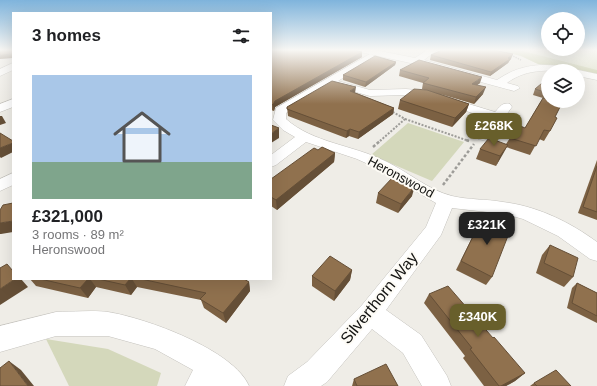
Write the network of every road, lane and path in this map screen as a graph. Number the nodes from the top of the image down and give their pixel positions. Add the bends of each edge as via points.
1 (352, 68) edge
2 (442, 68) edge
3 (532, 68) edge
4 (585, 74) edge
5 (597, 77) edge
6 (330, 81) junction
7 (499, 84) junction
8 (514, 88) dead end
9 (370, 93) junction
10 (11, 98) edge
11 (506, 107) dead end
12 (0, 108) edge
13 (497, 118) junction
14 (405, 119) junction
15 (305, 136) junction
16 (483, 136) dead end
17 (362, 157) junction
18 (272, 161) edge
19 (436, 196) junction
20 (597, 253) edge
21 (370, 313) junction
22 (0, 339) edge
23 (205, 376) edge
24 (235, 386) edge
25 (298, 386) edge
26 (436, 386) edge

1 - 6 street, Heronswood
2 - 7 street
3 - 7 street via 510,75
4 - 5 street
6 - 9 street
6 - 15 street, Heronswood via 280,111 279,120 287,128
7 - 8 street
9 - 13 street via 426,94
9 - 14 path via 387,109
10 - 12 street
11 - 13 street
13 - 16 street
14 - 17 path
14 - 19 path via 475,143
15 - 17 street, Heronswood
15 - 18 street
17 - 19 street, Heronswood via 390,169
19 - 20 street, Heronswood via 479,206 506,208 536,217 565,231
19 - 21 street, Silverthorn Way via 434,230
21 - 25 street, Silverthorn Way via 316,372
21 - 26 street via 412,344
22 - 23 street via 56,324 108,324 160,338
23 - 24 street

